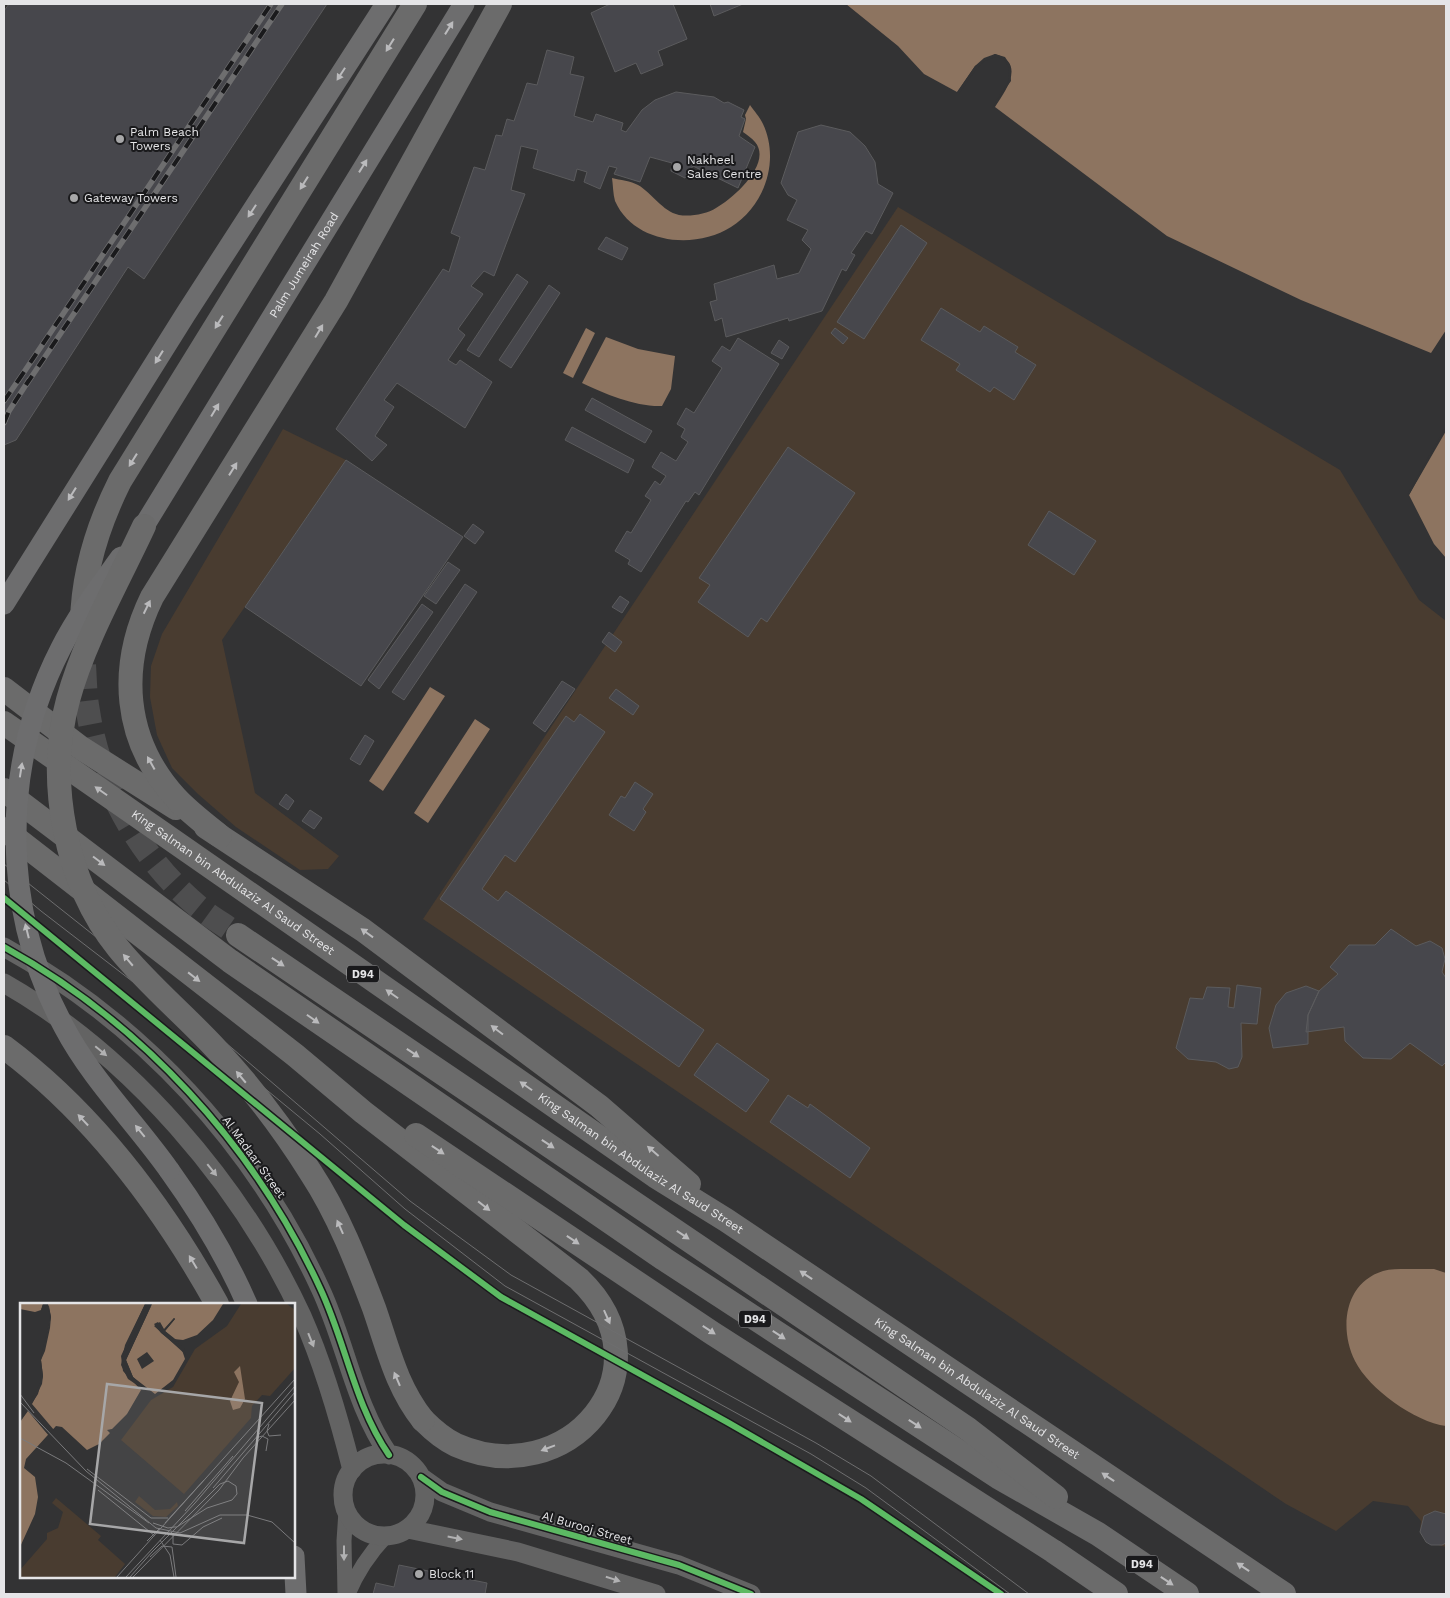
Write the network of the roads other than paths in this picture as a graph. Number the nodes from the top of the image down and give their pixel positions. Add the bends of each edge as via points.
1 (386, 4) edge
2 (416, 4) edge
3 (464, 4) edge
4 (500, 4) edge
5 (144, 526) junction
6 (4, 604) edge
7 (84, 665) tunnel mouth
8 (4, 689) edge
9 (4, 723) edge
10 (4, 790) edge
11 (4, 829) edge
12 (220, 836) junction
13 (4, 854) edge
14 (98, 902) junction
15 (238, 935) tunnel mouth
16 (4, 947) edge
17 (4, 983) edge
18 (4, 1048) edge
19 (295, 1055) junction
20 (726, 1220) junction
21 (216, 1303) edge
22 (247, 1303) edge
23 (294, 1303) edge
24 (295, 1305) edge
25 (389, 1454) junction
26 (352, 1470) junction
27 (421, 1477) junction
28 (346, 1512) junction
29 (408, 1529) junction
30 (1098, 1534) junction
31 (386, 1536) junction
32 (1053, 1551) junction
33 (295, 1575) edge
34 (296, 1594) edge
35 (346, 1594) edge
36 (656, 1594) edge
37 (751, 1594) edge
38 (1092, 1594) edge
39 (1116, 1594) edge
40 (1187, 1594) edge
41 (1284, 1594) edge

1 -> 6 main road
2 -> 7 main road via 120,481 98,531 85,584 82,620
5 -> 3 main road, Palm Jumeirah Road
12 -> 4 main road via 177,800 163,783 142,745 133,717 129,681 135,637 152,597 336,302
19 -> 5 main road, bridge via 591,1291 610,1321 617,1356 616,1374 609,1393 585,1425 569,1438 552,1447 513,1456 493,1456 454,1444 422,1420 399,1384 357,1264 313,1176 244,1081 116,945 85,891 64,830 59,781 61,733 77,670
22 -> 5 main road, Palm Jumeirah Road, bridge via 202,1217 82,1059 56,1012 26,927 16,856 16,820 24,749 46,681 78,617
8 - 12 main road via 81,748
20 -> 9 main road, King Salman bin Abdulaziz Al Saud Street / D94 via 655,1176
10 -> 30 main road, D94 via 230,961 664,1259 998,1477
11 - 14 main road
20 -> 12 main road via 599,1106 363,930
13 - 14 main road via 26,862
14 -> 19 main road
15 -> 30 main road via 968,1429
16 - 25 street, Al Madaar Street via 79,994 122,1028 163,1065 236,1147 272,1200 321,1288 365,1414
17 -> 23 street via 65,1021 108,1057 184,1135 250,1224
21 -> 18 main road via 162,1214 118,1157 70,1105
19 -> 32 main road via 712,1332
41 -> 20 main road, King Salman bin Abdulaziz Al Saud Street / D94
24 -> 26 street via 325,1374
25 - 26 street via 368,1458
25 - 27 street via 402,1458
26 - 28 street via 344,1490
27 - 29 street via 425,1488 422,1511
27 - 37 street, Al Burooj Street via 450,1496 490,1512 679,1565
28 - 31 street via 362,1530
28 -> 35 street
29 - 31 street
29 -> 36 street via 518,1552
30 -> 40 main road, D94
31 - 35 street via 369,1555
32 - 38 main road
32 - 39 main road
33 - 34 main road

